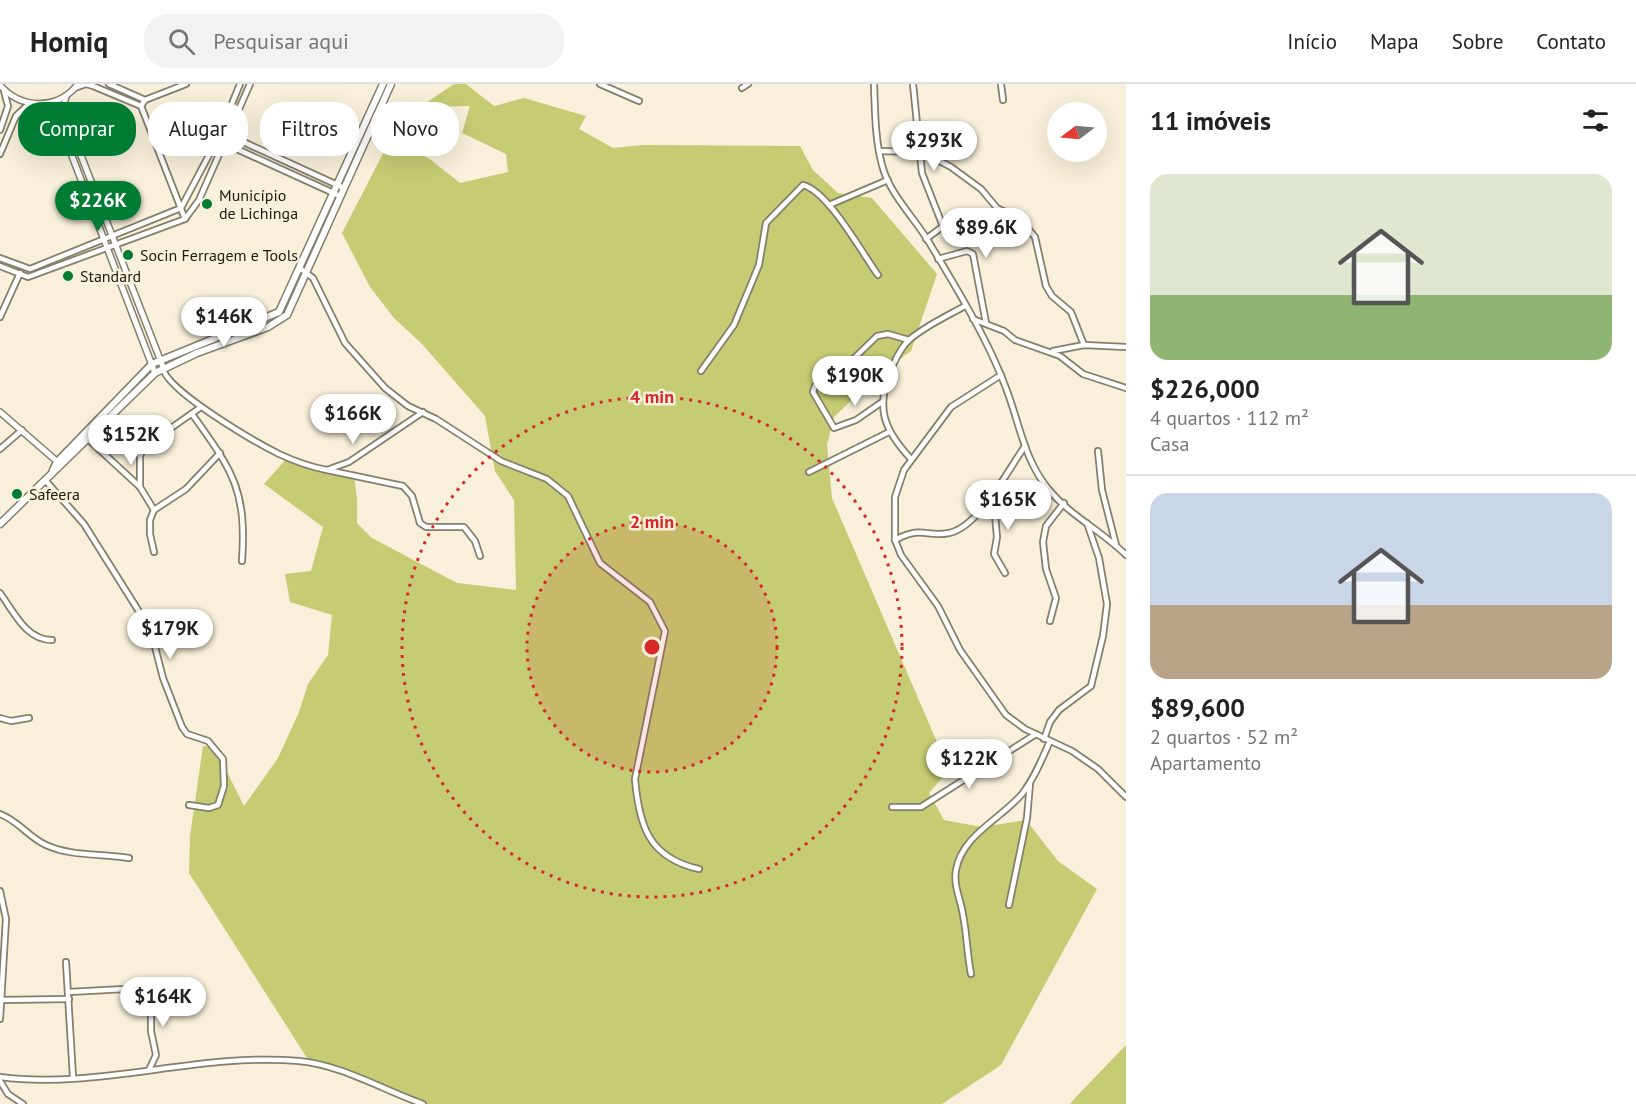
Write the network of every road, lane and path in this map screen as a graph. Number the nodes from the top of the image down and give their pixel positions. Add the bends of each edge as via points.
1 (108, 84) edge
2 (186, 84) edge
3 (240, 84) edge
4 (249, 84) edge
5 (383, 84) edge
6 (391, 84) edge
7 (600, 84) edge
8 (748, 84) edge
9 (874, 84) edge
10 (913, 84) edge
11 (1001, 84) edge
12 (76, 86) edge
13 (2, 88) edge
14 (742, 88) dead end
15 (105, 91) junction
16 (382, 95) junction
17 (66, 96) junction
18 (145, 100) junction
19 (1003, 100) dead end
20 (639, 101) dead end
21 (26, 102) edge
22 (49, 102) edge
23 (65, 102) edge
24 (233, 102) edge
25 (242, 102) edge
26 (141, 106) junction
27 (18, 114) edge
28 (0, 130) edge
29 (248, 144) edge
30 (879, 151) junction
31 (918, 152) junction
32 (0, 154) edge
33 (248, 154) edge
34 (72, 156) edge
35 (82, 156) edge
36 (209, 156) edge
37 (219, 156) edge
38 (281, 159) junction
39 (85, 165) junction
40 (278, 167) junction
41 (76, 168) junction
42 (888, 180) junction
43 (194, 187) junction
44 (341, 187) junction
45 (95, 192) junction
46 (202, 192) junction
47 (337, 195) junction
48 (86, 196) junction
49 (829, 205) junction
50 (181, 208) junction
51 (185, 219) junction
52 (112, 236) junction
53 (103, 239) junction
54 (927, 239) junction
55 (115, 245) junction
56 (106, 248) junction
57 (0, 258) edge
58 (938, 259) junction
59 (0, 266) edge
60 (22, 267) junction
61 (304, 271) junction
62 (19, 275) junction
63 (878, 275) dead end
64 (965, 306) junction
65 (279, 312) junction
66 (287, 315) junction
67 (0, 317) edge
68 (973, 319) junction
69 (986, 323) junction
70 (228, 333) junction
71 (214, 339) junction
72 (909, 340) junction
73 (231, 341) junction
74 (1084, 345) junction
75 (217, 346) junction
76 (1126, 347) edge
77 (1050, 351) junction
78 (160, 360) junction
79 (152, 364) junction
80 (163, 371) junction
81 (701, 371) dead end
82 (155, 373) junction
83 (1001, 375) junction
84 (1126, 388) edge
85 (882, 402) junction
86 (201, 407) junction
87 (0, 412) edge
88 (423, 412) junction
89 (192, 414) junction
90 (22, 430) junction
91 (889, 432) junction
92 (88, 439) junction
93 (1025, 446) junction
94 (0, 449) edge
95 (1098, 451) dead end
96 (220, 453) junction
97 (911, 459) junction
98 (59, 464) junction
99 (327, 470) junction
100 (809, 472) dead end
101 (45, 480) junction
102 (140, 487) junction
103 (993, 493) junction
104 (1064, 503) junction
105 (154, 510) junction
106 (1087, 523) junction
107 (0, 524) edge
108 (895, 540) junction
109 (1116, 545) junction
110 (154, 552) dead end
111 (1126, 555) edge
112 (480, 556) dead end
113 (242, 561) dead end
114 (1005, 573) dead end
115 (0, 593) edge
116 (1050, 621) dead end
117 (52, 640) dead end
118 (0, 718) edge
119 (30, 718) dead end
120 (1036, 734) junction
121 (1044, 739) junction
122 (1050, 741) junction
123 (1030, 781) junction
124 (1126, 797) edge
125 (189, 805) dead end
126 (892, 807) dead end
127 (0, 814) edge
128 (129, 858) dead end
129 (699, 869) dead end
130 (0, 891) edge
131 (1009, 904) dead end
132 (66, 962) dead end
133 (971, 974) dead end
134 (69, 992) junction
135 (69, 999) junction
136 (1, 1000) edge
137 (0, 1019) edge
138 (149, 1070) junction
139 (74, 1077) junction
140 (0, 1079) edge
141 (23, 1104) edge
142 (423, 1104) edge

1 - 15 street
1 - 18 street
2 - 18 street
3 - 24 street
4 - 25 street
5 - 16 main road
6 - 16 main road
7 - 20 street
8 - 14 street
9 - 30 street
10 - 31 street
11 - 19 street
12 - 15 street via 86,84
12 - 17 street
13 - 21 street
13 - 28 street via 8,106
15 - 26 street
16 - 44 main road
17 - 22 street
17 - 23 street
18 - 26 street
26 - 50 street
27 - 32 street
29 - 38 street
30 - 31 street
30 - 42 street
31 - 54 street via 942,224
31 - 74 street via 951,167 981,189 997,208 1010,212 1027,226 1038,246 1046,286 1071,312
33 - 40 street
34 - 41 street
35 - 39 street
36 - 43 street
37 - 46 street
38 - 40 street
38 - 44 street
39 - 41 street
39 - 45 street
40 - 47 street
41 - 48 street
42 - 49 street
42 - 54 street
43 - 46 street
43 - 50 street
44 - 47 main road
45 - 48 street
45 - 52 street
46 - 51 street
47 - 61 main road
48 - 53 street
49 - 63 street
49 - 81 street via 802,185 772,214 766,223 759,265 734,326
50 - 51 street
50 - 52 street
51 - 55 street
52 - 53 street
52 - 55 street
53 - 56 street
53 - 60 street via 33,268
54 - 58 street
55 - 56 street
55 - 78 street
56 - 62 street via 32,276
56 - 79 street
57 - 60 street
58 - 64 street
58 - 69 street via 967,251 973,254
59 - 62 street
60 - 62 street
61 - 65 main road
61 - 66 main road
61 - 88 street via 345,343 363,366 393,396
62 - 67 street
64 - 68 street
64 - 72 street
65 - 66 main road
65 - 70 main road
66 - 73 main road
68 - 69 street
68 - 83 street
69 - 77 street via 1015,340
70 - 71 main road
70 - 73 main road
71 - 75 main road
71 - 78 main road
72 - 85 street via 898,353 885,382
72 - 85 street via 888,334 877,336 844,368 815,386 813,392 834,428 856,420
73 - 75 main road
74 - 76 street
74 - 77 street
75 - 80 main road
77 - 84 street via 1083,374
78 - 79 main road
78 - 80 street
79 - 82 street
79 - 98 main road
80 - 82 main road
80 - 86 street via 176,389
82 - 92 main road
83 - 93 street
83 - 97 street via 951,407
85 - 91 street
86 - 89 street
86 - 99 street via 279,454
87 - 90 street
88 - 99 street via 348,462
88 - 129 street via 501,461 547,479 568,496 600,563 651,602 666,631 635,779 636,800 642,822 666,858
89 - 96 street
89 - 102 street via 144,447 140,456
90 - 94 street
90 - 98 street
91 - 97 street
91 - 100 street
92 - 98 main road
92 - 102 street
93 - 103 street
93 - 104 street via 1032,466 1050,492
95 - 109 street via 1102,490
96 - 105 street via 186,489
96 - 113 street via 240,496
97 - 108 street via 895,497
98 - 101 main road
99 - 112 street via 403,486 412,496 420,523 426,527 464,527
101 - 107 main road
101 - 125 street via 84,524 143,618 182,727 187,734 208,741 223,759 224,786 218,805
102 - 105 street
103 - 108 street via 972,519 957,530 947,534 914,531
103 - 114 street via 997,537 994,554
104 - 106 street
104 - 116 street via 1046,526 1043,542 1046,569 1056,598
105 - 110 street via 150,520
106 - 109 street
106 - 121 street via 1099,558 1107,604 1103,636 1091,686 1059,710
108 - 120 street via 901,555 938,606 965,657 1006,715
109 - 111 street
115 - 117 street via 36,639
118 - 119 street
120 - 121 street
120 - 126 street via 921,807
121 - 122 street
122 - 123 street
122 - 124 street via 1098,769
123 - 131 street via 1027,818
123 - 133 street via 1022,794 976,836 957,864 957,891
127 - 128 street via 58,850
130 - 136 street via 6,919
132 - 134 street
134 - 135 street
134 - 138 street via 143,988 151,1002 156,1055
135 - 136 street
135 - 139 street
136 - 137 street
138 - 139 street
138 - 142 street via 277,1059 301,1061
139 - 140 street
140 - 141 street via 8,1094

